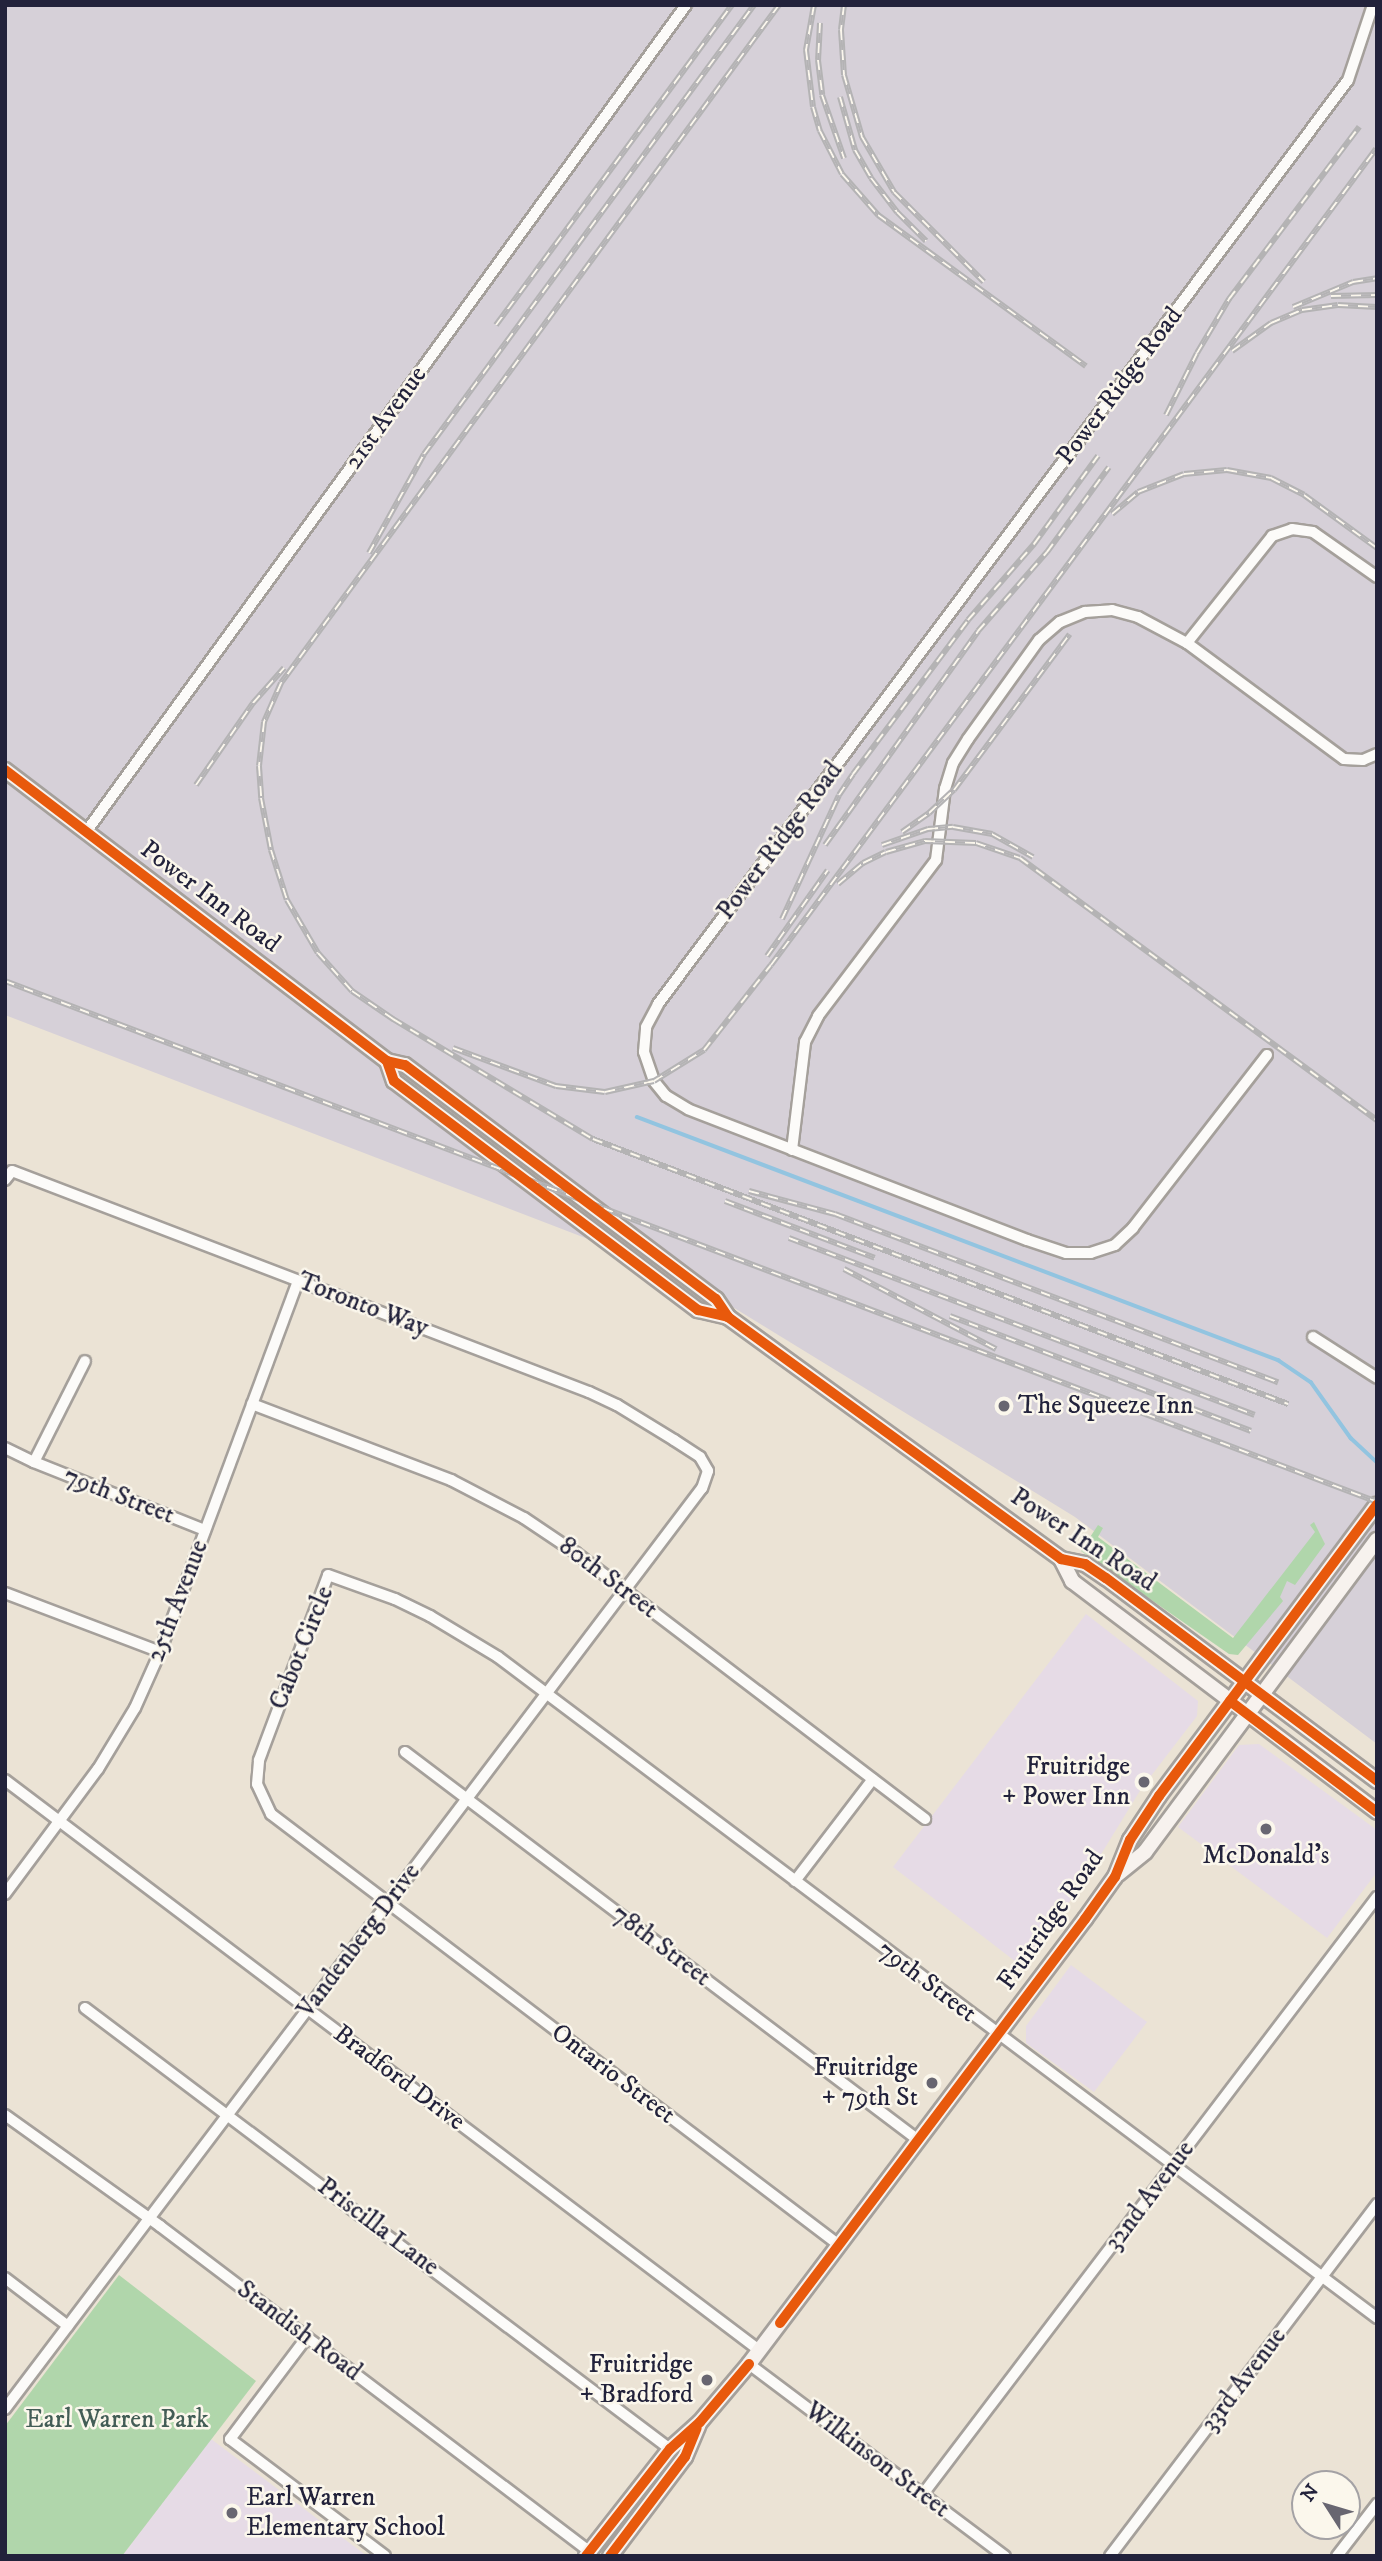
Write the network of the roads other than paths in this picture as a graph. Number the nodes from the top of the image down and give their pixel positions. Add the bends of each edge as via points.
1 (686, 5) edge
2 (1373, 5) edge
3 (1377, 577) edge
4 (1187, 643) junction
5 (1377, 754) edge
6 (5, 770) edge
7 (86, 831) junction
8 (1267, 1055) dead end
9 (792, 1150) junction
10 (5, 1180) edge
11 (298, 1281) junction
12 (1313, 1337) dead end
13 (85, 1361) dead end
14 (1377, 1378) edge
15 (252, 1404) junction
16 (5, 1448) edge
17 (34, 1462) junction
18 (708, 1471) joint
19 (1377, 1505) edge
20 (205, 1530) junction
21 (1377, 1540) edge
22 (1062, 1559) junction
23 (625, 1590) junction
24 (5, 1593) edge
25 (160, 1652) junction
26 (1245, 1682) junction
27 (547, 1693) junction
28 (1261, 1693) junction
29 (1230, 1701) junction
30 (1246, 1713) junction
31 (405, 1752) dead end
32 (873, 1779) junction
33 (5, 1780) edge
34 (1377, 1781) edge
35 (467, 1799) junction
36 (1377, 1812) edge
37 (925, 1819) dead end
38 (60, 1821) junction
39 (1115, 1877) junction
40 (794, 1881) junction
41 (5, 1894) edge
42 (1377, 1897) edge
43 (388, 1903) junction
44 (85, 2008) dead end
45 (308, 2009) junction
46 (997, 2035) junction
47 (5, 2115) edge
48 (228, 2115) junction
49 (918, 2140) junction
50 (1173, 2165) junction
51 (1377, 2204) edge
52 (149, 2219) junction
53 (839, 2245) junction
54 (1321, 2277) junction
55 (5, 2278) edge
56 (1377, 2318) edge
57 (68, 2326) junction
58 (307, 2337) junction
59 (759, 2350) junction
60 (749, 2364) junction
61 (5, 2409) edge
62 (700, 2422) junction
63 (670, 2449) junction
64 (923, 2494) junction
65 (1377, 2504) edge
66 (587, 2553) edge
67 (385, 2556) edge
68 (610, 2556) edge
69 (1005, 2556) edge
70 (1110, 2556) edge
71 (1337, 2556) edge

1 - 7 street, 21st Avenue
2 - 9 street, Power Ridge Road via 1348,80 658,1004 646,1027 644,1052 651,1076 667,1096 688,1109
3 - 4 street via 1313,532 1292,529 1272,536
4 - 5 street via 1344,759 1363,760
4 - 9 street via 1138,617 1112,610 1085,612 1060,622 1039,640 953,763 936,860 818,1016 805,1042
6 - 7 main road, Power Inn Road
7 - 22 main road, Power Inn Road via 387,1061 405,1065 716,1299 728,1317
8 - 9 street, Power Ridge Road via 1133,1228 1115,1245 1091,1253 1066,1253 1027,1240
10 - 11 street, Toronto Way via 12,1171
11 - 15 street, 25th Avenue
11 - 18 street, Toronto Way via 617,1405 700,1457
12 - 14 street
13 - 17 street, 79th Street
15 - 20 street, 25th Avenue
15 - 23 street, 80th Street via 488,1498 551,1535
16 - 17 street, 79th Street
17 - 20 street, 79th Street
18 - 23 street, Vandenberg Drive via 702,1488
19 - 26 main road, Fruitridge Road
20 - 25 street, 25th Avenue
21 - 28 main road, Fruitridge Road
22 - 26 main road, Power Inn Road via 1085,1564
22 - 29 main road, Power Inn Road via 1072,1581
23 - 27 street, Vandenberg Drive
23 - 32 street, 80th Street
24 - 25 street
25 - 38 street, 25th Avenue via 118,1739
26 - 28 main road, Power Inn Road
26 - 29 main road, Fruitridge Road
27 - 35 street, Vandenberg Drive
27 - 40 street, 79th Street
27 - 43 street, Cabot Circle via 430,1616 328,1575 258,1760 257,1784 271,1814
28 - 30 main road, Fruitridge Road
28 - 34 main road, Power Inn Road
29 - 30 main road, Power Inn Road
29 - 39 main road, Fruitridge Road via 1130,1840
30 - 36 main road, Power Inn Road
30 - 39 main road, Fruitridge Road via 1145,1852
31 - 35 street, 78th Street
32 - 37 street, 80th Street
32 - 40 street
33 - 38 street, Bradford Drive
35 - 43 street, Vandenberg Drive
35 - 49 street, 78th Street
38 - 41 street, 25th Avenue
38 - 45 street, Bradford Drive
39 - 46 main road, Fruitridge Road
40 - 46 street, 79th Street
42 - 50 street, 32nd Avenue
43 - 45 street, Vandenberg Drive
43 - 53 street, Ontario Street
44 - 48 street, Priscilla Lane
45 - 48 street, Vandenberg Drive
45 - 59 street, Bradford Drive
46 - 49 main road, Fruitridge Road
46 - 50 street, 79th Street
47 - 52 street, Standish Road
48 - 52 street, Vandenberg Drive
48 - 63 street, Priscilla Lane
49 - 53 main road, Fruitridge Road
50 - 54 street, 79th Street
50 - 64 street, 32nd Avenue
51 - 54 street, 33rd Avenue
52 - 57 street, Vandenberg Drive
52 - 58 street, Standish Road
53 - 59 main road, Fruitridge Road
54 - 56 street, 79th Street
54 - 70 street, 33rd Avenue
55 - 57 street
57 - 61 street, Vandenberg Drive
58 - 66 street, Standish Road
58 - 67 street via 230,2439
59 - 60 main road, Fruitridge Road
60 - 62 main road, Fruitridge Road
60 - 64 street, Wilkinson Street
62 - 63 main road, Fruitridge Road
62 - 68 main road, Fruitridge Road via 685,2457
63 - 66 main road, Fruitridge Road
64 - 69 street, Wilkinson Street
65 - 71 street

